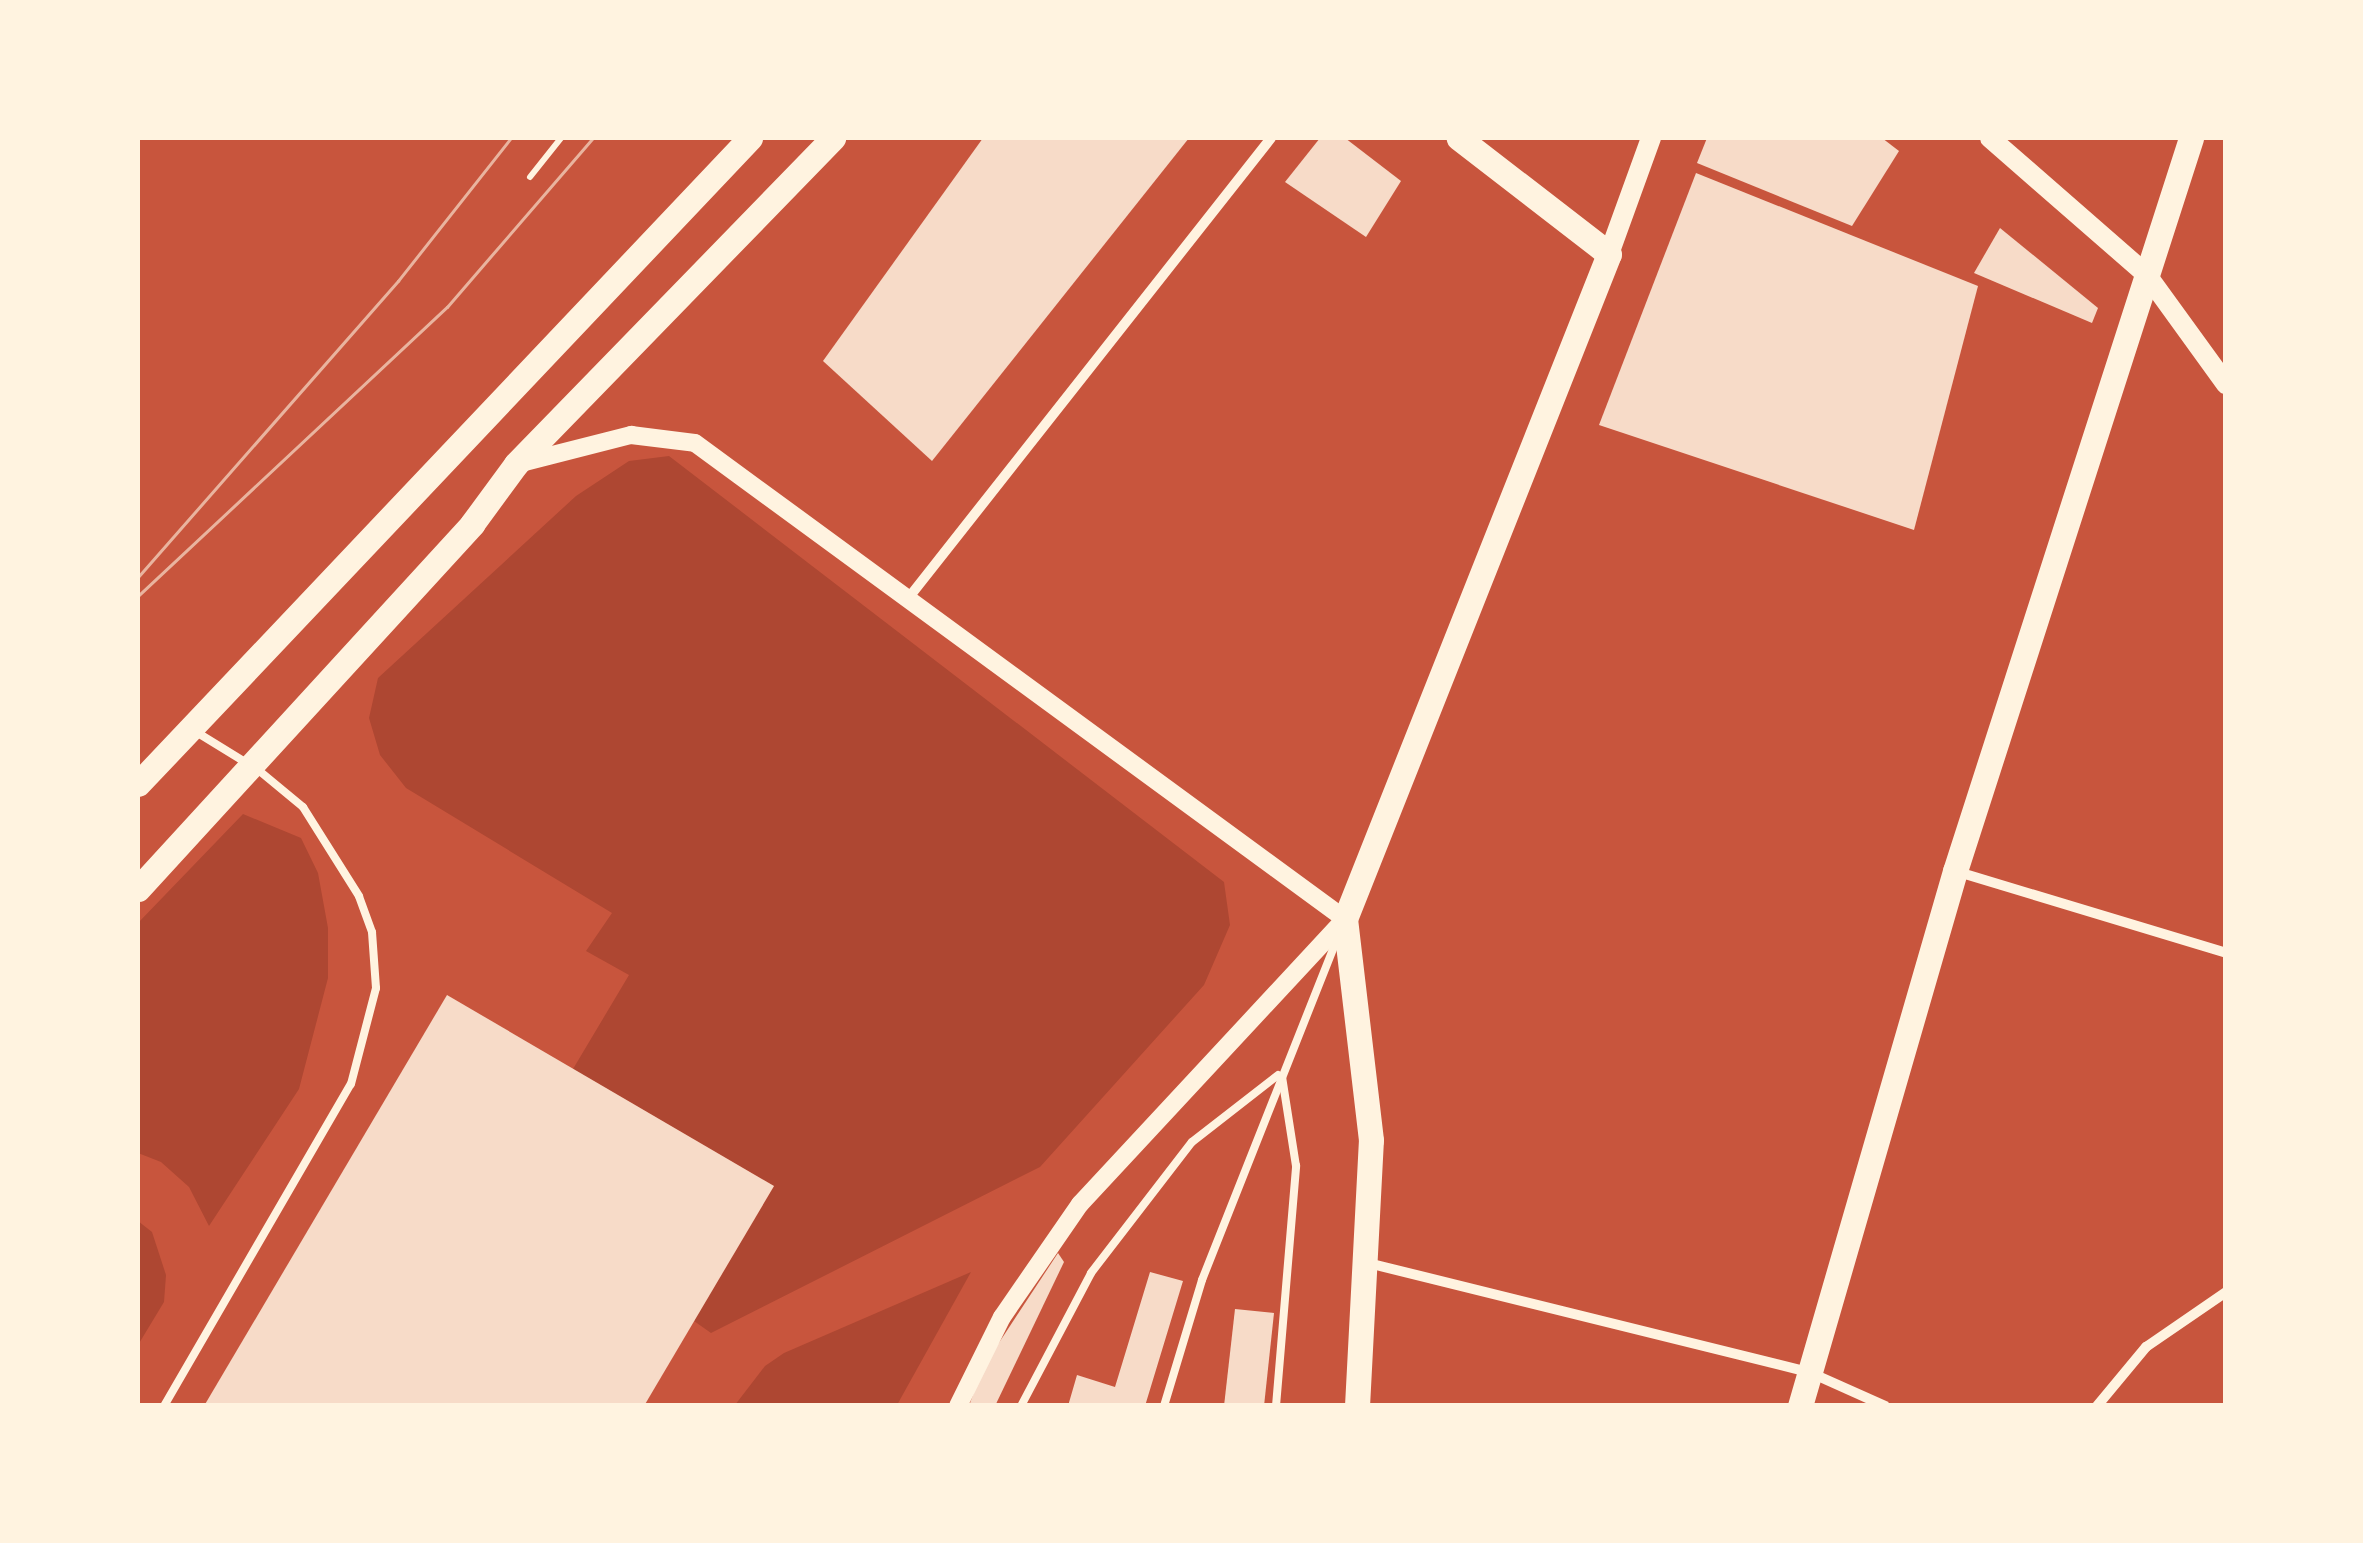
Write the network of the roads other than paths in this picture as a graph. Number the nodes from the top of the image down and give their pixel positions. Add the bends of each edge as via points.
1 (750, 138) edge
2 (833, 138) edge
3 (1271, 138) edge
4 (1458, 138) edge
5 (1652, 138) edge
6 (1990, 138) edge
7 (2190, 138) edge
8 (1608, 254) junction
9 (2147, 275) junction
10 (2226, 384) edge
11 (516, 464) junction
12 (910, 596) junction
13 (191, 729) junction
14 (253, 766) junction
15 (138, 784) edge
16 (1955, 872) junction
17 (138, 888) edge
18 (1346, 919) junction
19 (2226, 953) edge
20 (1281, 1072) junction
21 (1368, 1263) junction
22 (2226, 1292) edge
23 (1809, 1372) junction
24 (164, 1406) edge
25 (958, 1406) edge
26 (1021, 1406) edge
27 (1164, 1406) edge
28 (1276, 1406) edge
29 (1356, 1406) edge
30 (1800, 1406) edge
31 (1885, 1406) edge
32 (2097, 1406) edge

1 - 13 main road
2 - 11 main road
3 - 12 street
4 - 8 main road
5 - 8 main road
6 - 9 main road
7 - 9 main road
8 - 18 main road
9 - 10 main road
9 - 16 main road
11 - 12 street via 631,435 695,443
11 - 14 main road via 472,524
12 - 18 street
13 - 14 lane
13 - 15 main road
14 - 17 main road
14 - 24 lane via 303,806 359,896 372,932 376,988 351,1084
16 - 19 street
16 - 23 main road
18 - 20 lane
18 - 21 main road via 1371,1140
18 - 25 street via 1080,1204 1002,1317
20 - 26 lane via 1192,1142 1091,1272
20 - 27 lane via 1202,1280
20 - 28 lane via 1296,1166
21 - 23 street
21 - 29 main road
22 - 32 street via 2146,1348
23 - 30 main road
23 - 31 street

